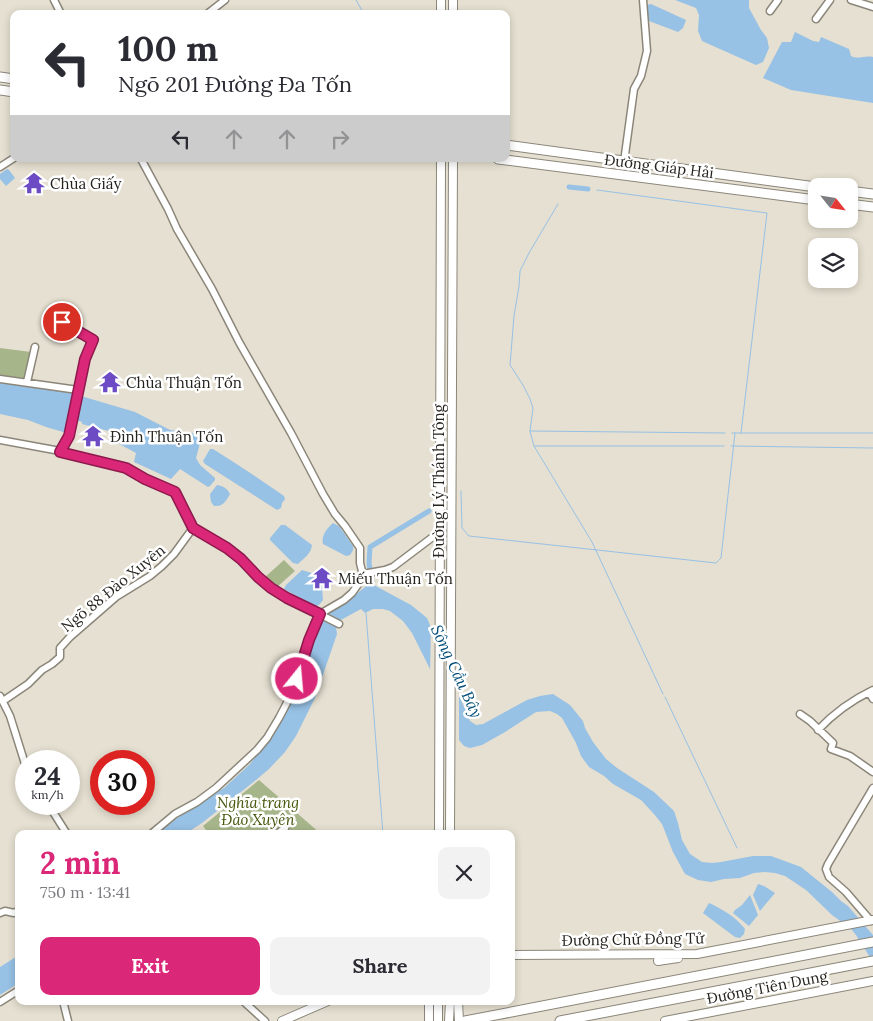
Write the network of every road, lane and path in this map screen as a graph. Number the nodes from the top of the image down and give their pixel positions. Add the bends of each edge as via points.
1 (225, 0) edge
2 (643, 0) edge
3 (778, 0) edge
4 (830, 0) edge
5 (851, 0) edge
6 (871, 4) edge
7 (212, 10) edge
8 (770, 11) dead end
9 (816, 18) dead end
10 (510, 146) edge
11 (510, 161) edge
12 (143, 162) edge
13 (441, 162) edge
14 (452, 162) edge
15 (624, 162) junction
16 (639, 164) junction
17 (637, 177) junction
18 (808, 186) edge
19 (858, 192) edge
20 (873, 194) edge
21 (808, 199) edge
22 (858, 205) edge
23 (873, 207) edge
24 (62, 322) dead end
25 (35, 347) dead end
26 (0, 379) edge
27 (27, 382) junction
28 (78, 390) junction
29 (0, 440) edge
30 (60, 452) junction
31 (440, 520) junction
32 (452, 520) junction
33 (193, 528) junction
34 (440, 533) junction
35 (365, 574) junction
36 (321, 615) junction
37 (339, 624) dead end
38 (871, 691) edge
39 (2, 699) edge
40 (873, 699) edge
41 (800, 714) dead end
42 (818, 730) junction
43 (21, 750) edge
44 (873, 772) edge
45 (873, 788) edge
46 (55, 815) edge
47 (285, 828) dead end
48 (64, 830) edge
49 (156, 830) edge
50 (282, 830) edge
51 (439, 830) edge
52 (450, 830) edge
53 (15, 912) edge
54 (0, 913) edge
55 (871, 921) edge
56 (873, 942) edge
57 (698, 954) junction
58 (515, 955) edge
59 (871, 961) edge
60 (658, 962) dead end
61 (873, 981) edge
62 (15, 993) edge
63 (0, 1002) edge
64 (64, 1005) edge
65 (247, 1005) edge
66 (319, 1005) edge
67 (429, 1005) edge
68 (438, 1005) edge
69 (450, 1005) edge
70 (458, 1005) edge
71 (68, 1021) edge
72 (265, 1021) edge
73 (282, 1021) edge
74 (428, 1021) edge
75 (438, 1021) edge
76 (450, 1021) edge
77 (459, 1021) edge
78 (465, 1021) edge
79 (560, 1021) edge
80 (665, 1021) edge

1 - 7 street
2 - 15 street via 647,52 634,89
3 - 8 street
4 - 9 street
5 - 6 street
10 - 15 highway, Đường Giáp Hải
11 - 17 highway, Đường Giáp Hải
12 - 35 street via 323,494 360,548 360,563
13 - 31 main road, Đường Lý Thánh Tông
14 - 32 main road, Đường Lý Thánh Tông
15 - 16 highway, Đường Giáp Hải
16 - 17 highway
16 - 18 highway, Đường Giáp Hải
17 - 21 highway, Đường Giáp Hải
19 - 20 highway
22 - 23 highway
24 - 28 street via 93,340
25 - 27 street
26 - 27 street
27 - 28 street
28 - 30 street via 69,436
29 - 30 street
30 - 33 street via 126,468 175,492
31 - 32 main road
31 - 34 main road, Đường Lý Thánh Tông
32 - 52 main road, Đường Lý Thánh Tông
33 - 36 street via 227,548 271,588
33 - 39 street, Ngõ 88 Đào Xuyên via 162,566 100,610 60,648 60,657 28,684
34 - 35 street via 393,567
34 - 51 main road, Đường Lý Thánh Tông
35 - 36 street via 352,593
36 - 37 street
36 - 49 street via 290,697 267,738 216,788 174,814
38 - 40 street
38 - 42 street via 829,718
39 - 43 street
41 - 42 street
42 - 44 street via 833,743 831,749 850,756
45 - 55 street via 826,868 829,877
46 - 48 street
47 - 50 street
53 - 54 street via 5,910
55 - 57 main road, Đường Chử Đồng Tử
56 - 78 highway
57 - 58 main road, Đường Chử Đồng Tử
57 - 60 main road
59 - 79 highway
61 - 80 main road, Đường Tiên Dung
62 - 63 street
64 - 71 street
65 - 72 street
66 - 73 main road
67 - 74 main road
68 - 75 main road
69 - 76 main road
70 - 77 main road

